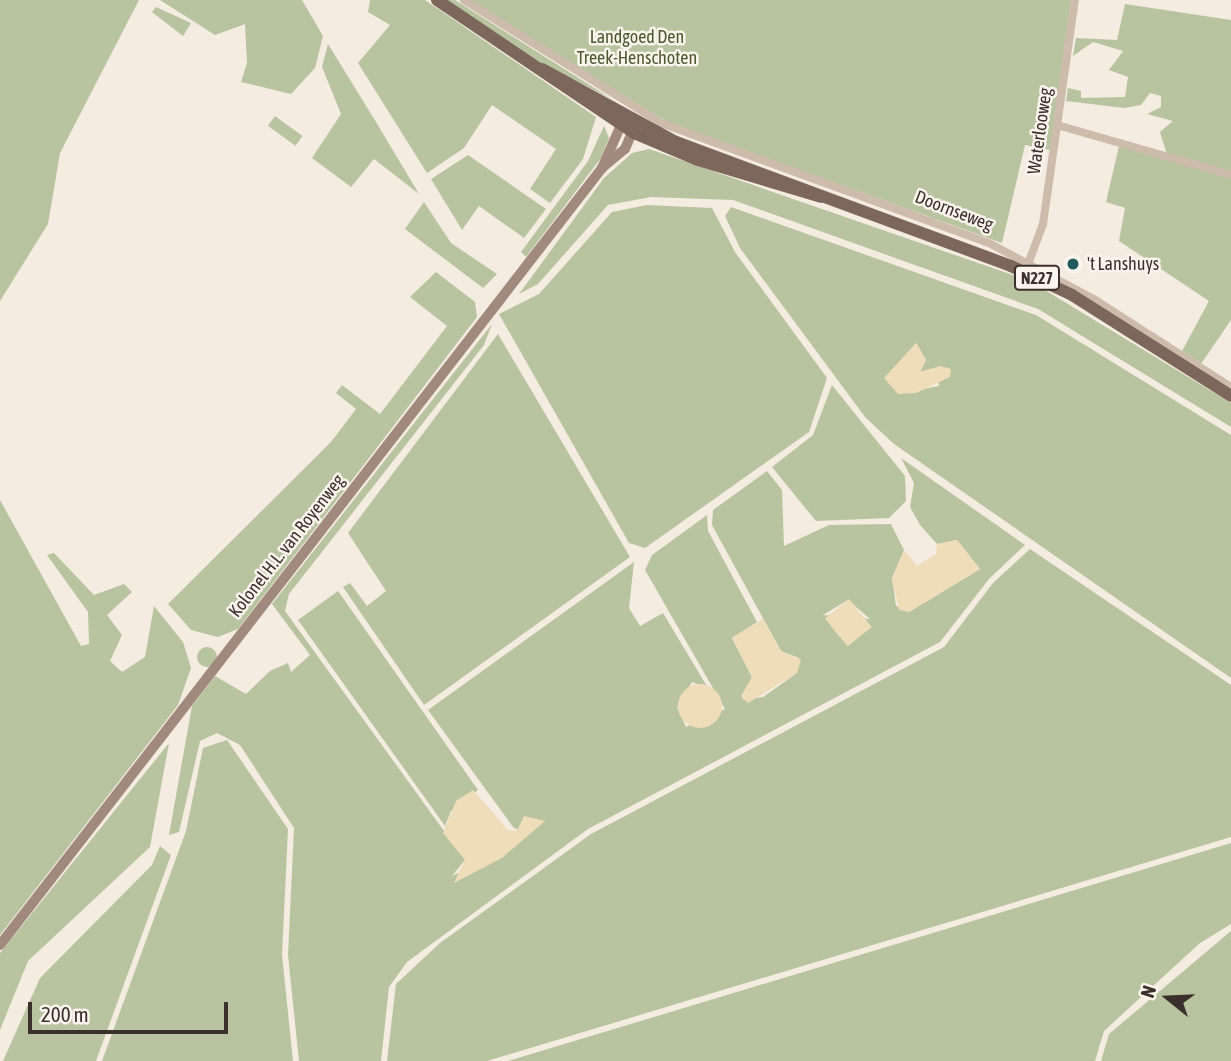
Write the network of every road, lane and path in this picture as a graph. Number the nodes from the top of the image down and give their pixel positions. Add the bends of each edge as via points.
1 (437, 0) edge
2 (464, 0) edge
3 (1075, 0) edge
4 (542, 69) junction
5 (638, 123) junction
6 (621, 125) junction
7 (1058, 125) junction
8 (602, 168) junction
9 (1231, 176) edge
10 (1028, 264) junction
11 (1231, 387) edge
12 (1231, 396) edge
13 (0, 945) edge

1 - 4 main road, Doornseweg / N227
2 - 5 street, Doornseweg
3 - 7 street, Waterlooweg
4 - 5 main road, Doornseweg / N227
4 - 6 main road, Doornseweg / N227
5 - 6 main road, Doornseweg / N227
5 - 8 street, Kolonel H.L. van Royenweg
5 - 10 street, Doornseweg via 960,232
5 - 12 main road, Doornseweg / N227 via 956,243 1072,295
6 - 8 street, Kolonel H.L. van Royenweg
7 - 9 street
7 - 10 street, Waterlooweg via 1042,230
8 - 13 street, Kolonel H.L. van Royenweg
10 - 11 street, Doornseweg

